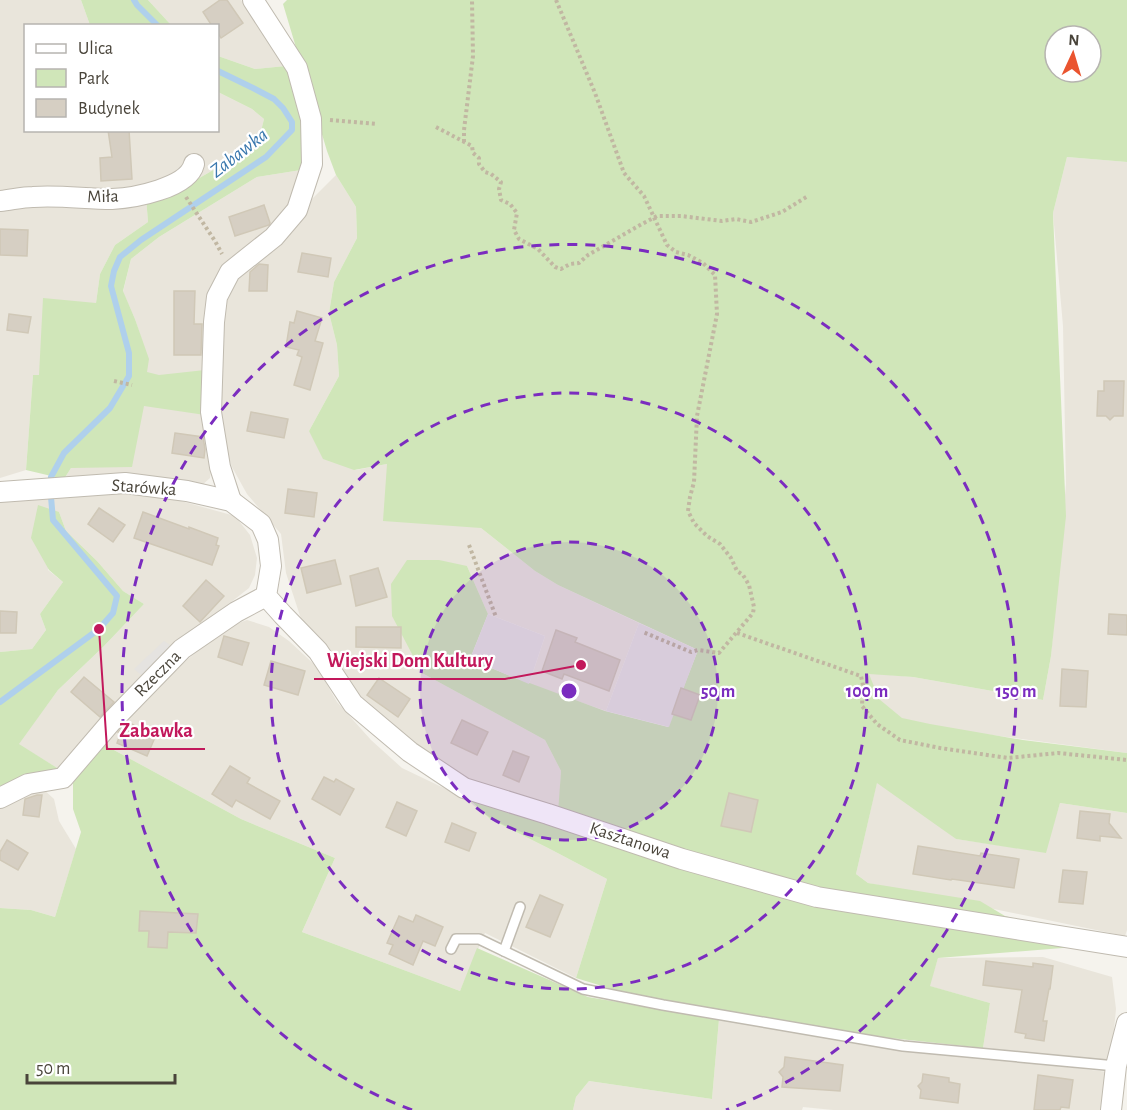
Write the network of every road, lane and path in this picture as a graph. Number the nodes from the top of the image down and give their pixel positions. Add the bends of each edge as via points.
1 (253, 0) edge
2 (472, 0) edge
3 (556, 0) edge
4 (311, 119) junction
5 (376, 124) dead end
6 (436, 127) dead end
7 (464, 142) junction
8 (194, 164) dead end
9 (184, 193) dead end
10 (808, 196) dead end
11 (0, 201) edge
12 (654, 218) junction
13 (230, 272) junction
14 (114, 381) dead end
15 (132, 385) dead end
16 (0, 492) edge
17 (231, 501) junction
18 (468, 545) dead end
19 (266, 596) junction
20 (496, 617) dead end
21 (643, 632) dead end
22 (737, 633) junction
23 (1127, 760) edge
24 (0, 798) edge
25 (520, 908) dead end
26 (1127, 947) edge
27 (450, 950) dead end
28 (504, 951) junction
29 (1126, 1033) edge
30 (1116, 1066) junction
31 (1112, 1110) edge

1 - 4 street via 297,68
2 - 7 path via 473,56
3 - 12 path via 624,173 644,196
4 - 5 path
4 - 13 street via 312,164 297,210 274,237
6 - 7 path
7 - 12 path via 472,146 485,172 501,182 501,200 517,213 514,230 519,239 538,249 555,267 579,263
8 - 11 street, Miła via 193,170 178,183 115,199 33,197
9 - 13 path
10 - 12 path via 782,212 751,222 681,216
12 - 22 path via 667,245 703,263 715,276 717,314 697,416 694,482 688,511 694,523 720,544 749,585 753,614
13 - 17 street via 217,297 211,412 220,468
14 - 15 path
16 - 17 street, Starówka via 125,483
17 - 19 street, Starówka via 261,524 268,540 271,566
18 - 20 path
19 - 24 street, Rzeczna via 182,649 63,777 28,784
19 - 26 street, Kasztanowa via 318,651 353,704 410,752 464,788 682,859 817,897
21 - 22 path via 691,652 719,653
22 - 23 path via 861,676 862,706 877,724 900,740 1008,758 1058,753
25 - 28 lane
27 - 28 lane via 456,939 479,939
28 - 30 lane via 583,989 663,1005 903,1046
29 - 30 street
30 - 31 street

